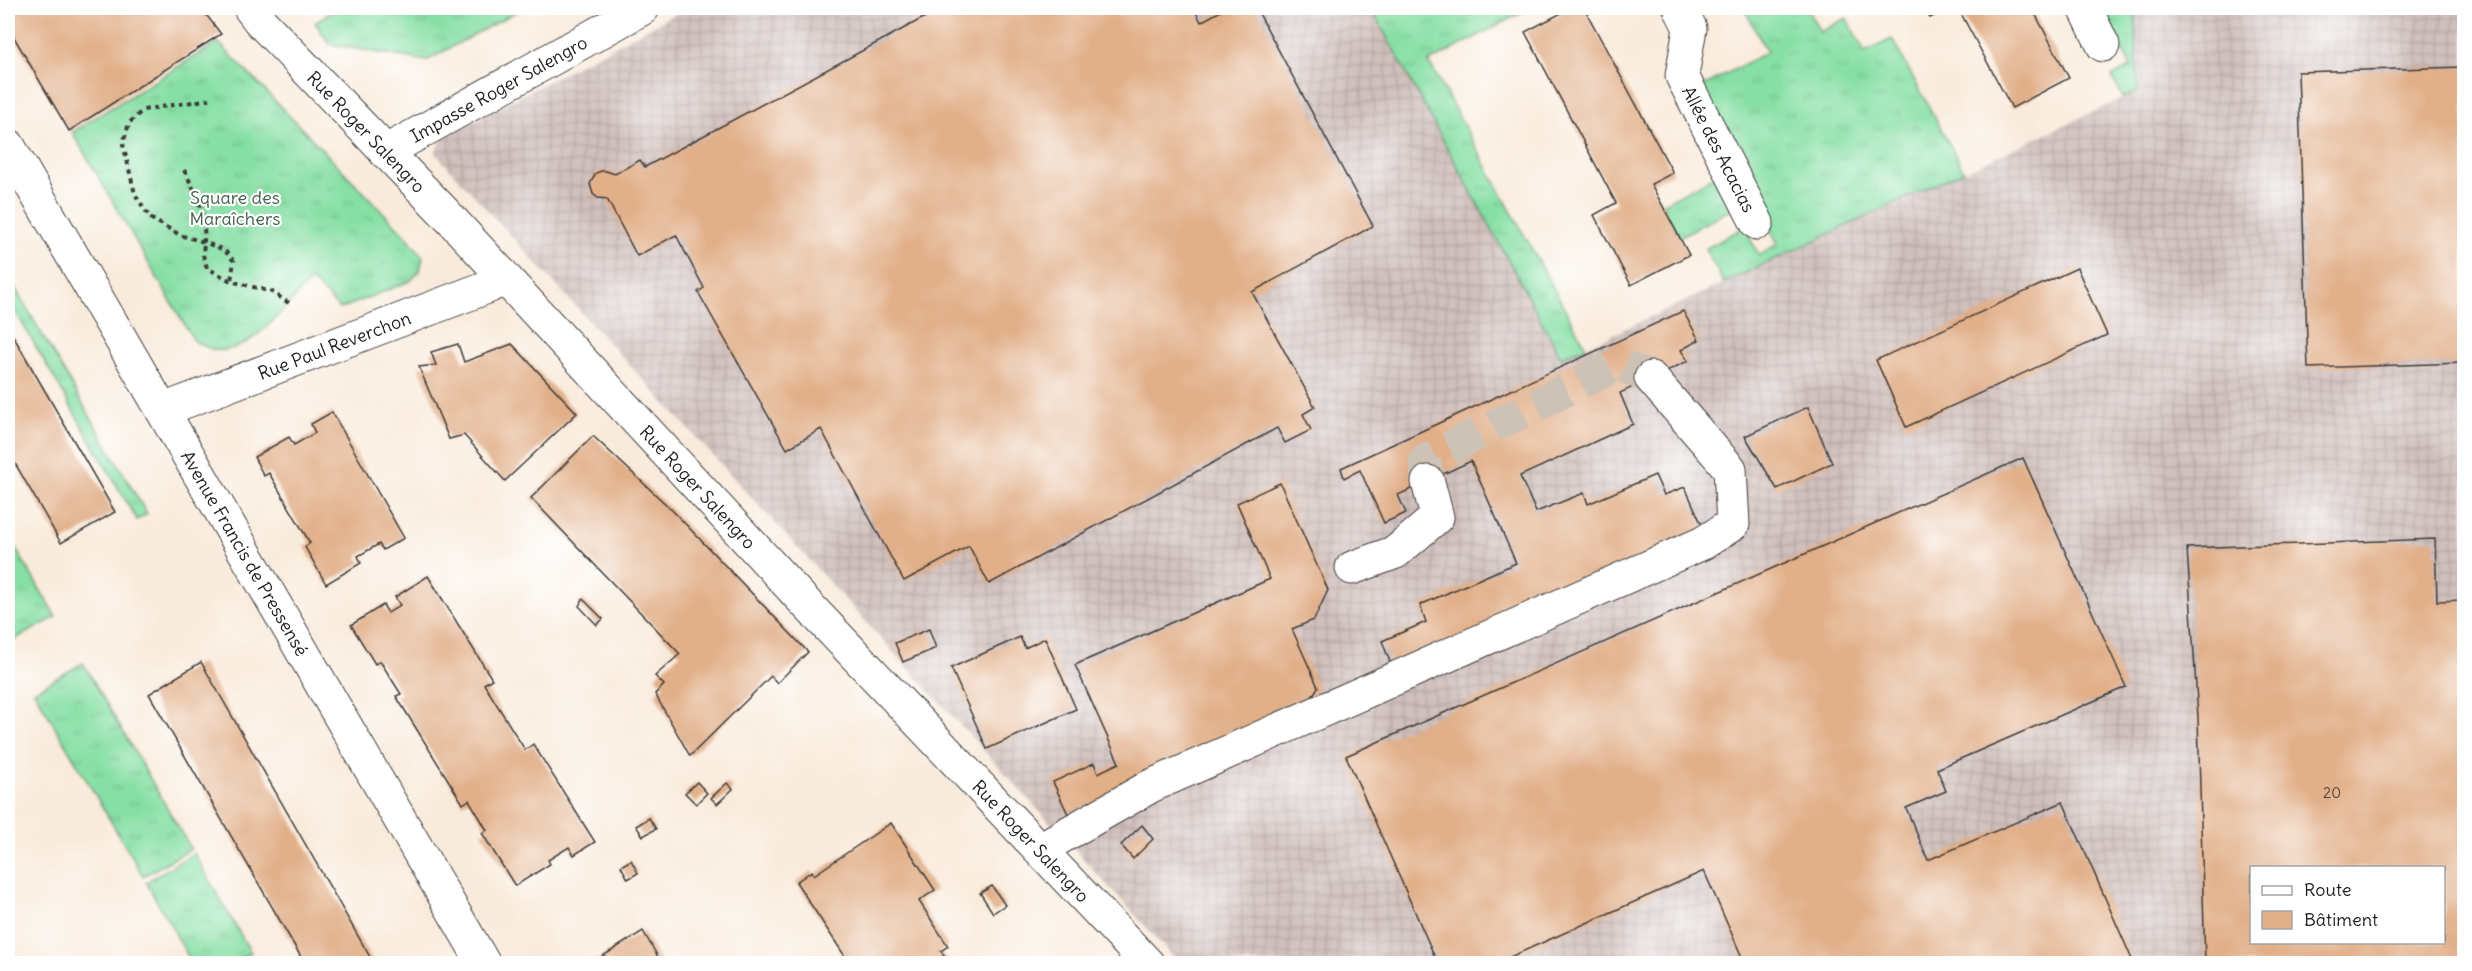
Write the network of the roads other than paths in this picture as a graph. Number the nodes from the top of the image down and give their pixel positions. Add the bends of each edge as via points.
1 (250, 8) edge
2 (643, 8) edge
3 (1680, 8) edge
4 (2085, 8) edge
5 (2103, 45) dead end
6 (8, 145) edge
7 (385, 152) junction
8 (1757, 223) dead end
9 (503, 275) junction
10 (1651, 378) tunnel mouth
11 (163, 410) junction
12 (1428, 482) tunnel mouth
13 (1352, 568) dead end
14 (1040, 849) junction
15 (484, 963) edge
16 (1148, 963) edge

1 - 7 street, Rue Roger Salengro
2 - 7 street, Impasse Roger Salengro
3 - 8 street, Allée des Acacias via 1690,28 1682,76
4 - 5 street
6 - 11 street, Avenue Francis de Pressensé
7 - 9 street, Rue Roger Salengro
9 - 11 street, Rue Paul Reverchon via 490,286
9 - 14 street, Rue Roger Salengro via 809,607
10 - 14 street via 1730,469 1733,524 1703,543 1151,786
11 - 15 street, Avenue Francis de Pressensé
12 - 13 street via 1437,517 1396,552
14 - 16 street, Rue Roger Salengro

